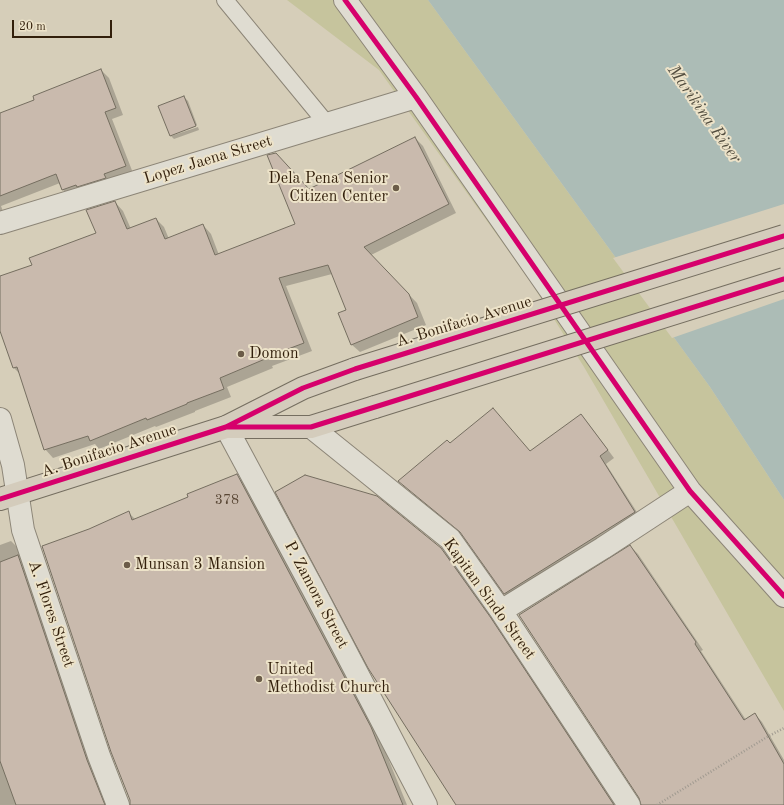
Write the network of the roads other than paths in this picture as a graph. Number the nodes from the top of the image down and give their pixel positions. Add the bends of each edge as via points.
1 (225, 0) edge
2 (345, 0) edge
3 (416, 97) junction
4 (327, 124) junction
5 (0, 223) edge
6 (784, 236) edge
7 (784, 279) edge
8 (0, 419) edge
9 (226, 427) junction
10 (312, 427) junction
11 (690, 491) junction
12 (9, 496) edge
13 (784, 596) edge
14 (501, 610) junction
15 (118, 805) edge
16 (426, 805) edge
17 (629, 805) edge

1 - 4 lane
2 - 3 street
3 - 4 street, Lopez Jaena Street
3 - 11 street
4 - 5 street, Lopez Jaena Street
6 - 9 main road, A. Bonifacio Avenue, bridge via 355,369 302,388
7 - 10 main road, A. Bonifacio Avenue, bridge
8 - 12 street, A. Flores Street via 13,465
9 - 10 main road, A. Bonifacio Avenue
9 - 12 main road, A. Bonifacio Avenue
9 - 16 street, P. Zamora Street
10 - 14 street, Kapitan Sindo Street via 450,539
11 - 13 street
11 - 14 street
12 - 15 street, A. Flores Street
14 - 17 street, Kapitan Sindo Street

